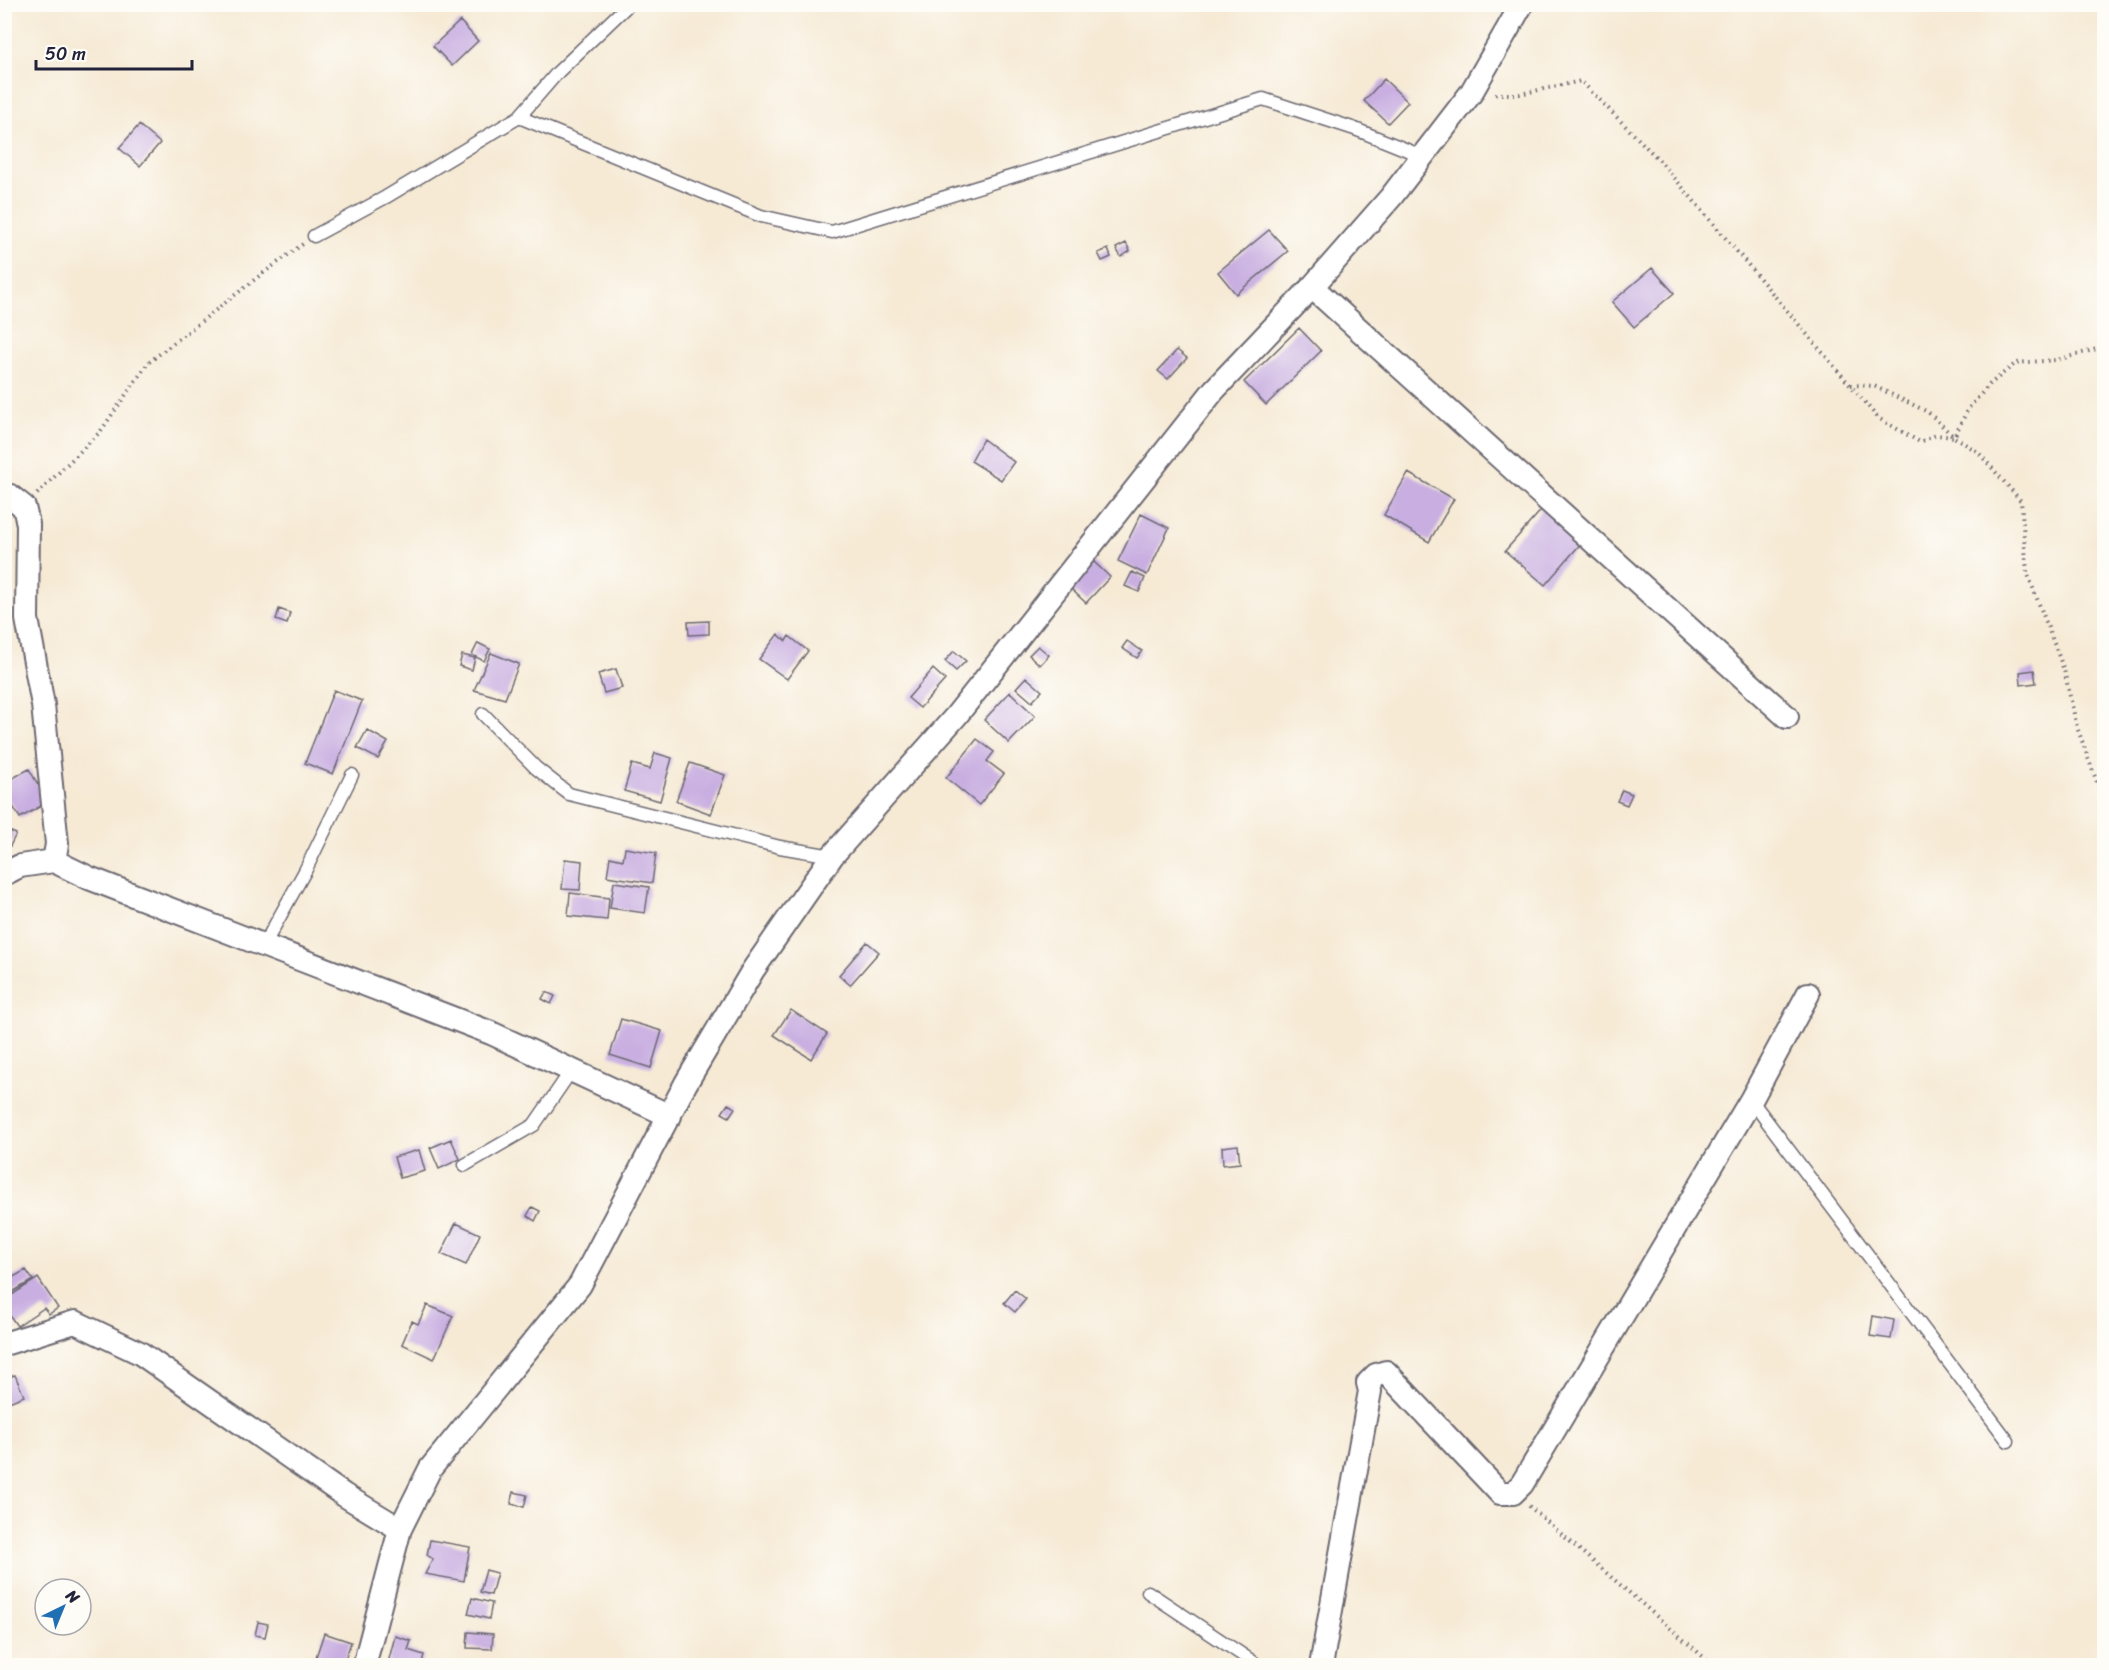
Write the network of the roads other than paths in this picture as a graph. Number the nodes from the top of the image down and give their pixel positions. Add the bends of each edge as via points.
1 (629, 4) edge
2 (1522, 4) edge
3 (519, 117) junction
4 (1422, 156) junction
5 (314, 236) road end
6 (1312, 287) junction
7 (14, 503) edge
8 (483, 714) dead end
9 (1787, 717) dead end
10 (352, 775) dead end
11 (832, 856) junction
12 (54, 861) junction
13 (4, 874) edge
14 (264, 945) junction
15 (1808, 994) dead end
16 (571, 1071) junction
17 (1750, 1100) junction
18 (670, 1116) junction
19 (465, 1165) dead end
20 (4, 1344) edge
21 (2008, 1441) dead end
22 (400, 1528) junction
23 (1148, 1592) dead end
24 (364, 1665) edge
25 (1258, 1665) edge
26 (1321, 1665) edge

1 - 3 lane via 558,72
2 - 4 street via 1471,93
3 - 4 lane via 761,216 832,232 1263,99
3 - 5 lane
4 - 6 street
6 - 9 street
6 - 11 street via 1214,390 956,716
7 - 12 street via 28,524 27,619 43,705 57,844
8 - 11 lane via 536,768 569,794 780,847
10 - 14 lane
11 - 18 street via 753,970
12 - 13 street via 20,866
12 - 14 street
14 - 16 street via 491,1033
15 - 17 street
16 - 18 street
16 - 19 lane via 534,1125
17 - 21 lane
17 - 26 street via 1522,1484 1513,1493 1500,1493 1386,1372 1368,1383 1370,1391
18 - 22 street via 580,1285 430,1469
20 - 22 street via 75,1322 140,1353 344,1495
22 - 24 street
23 - 25 lane

